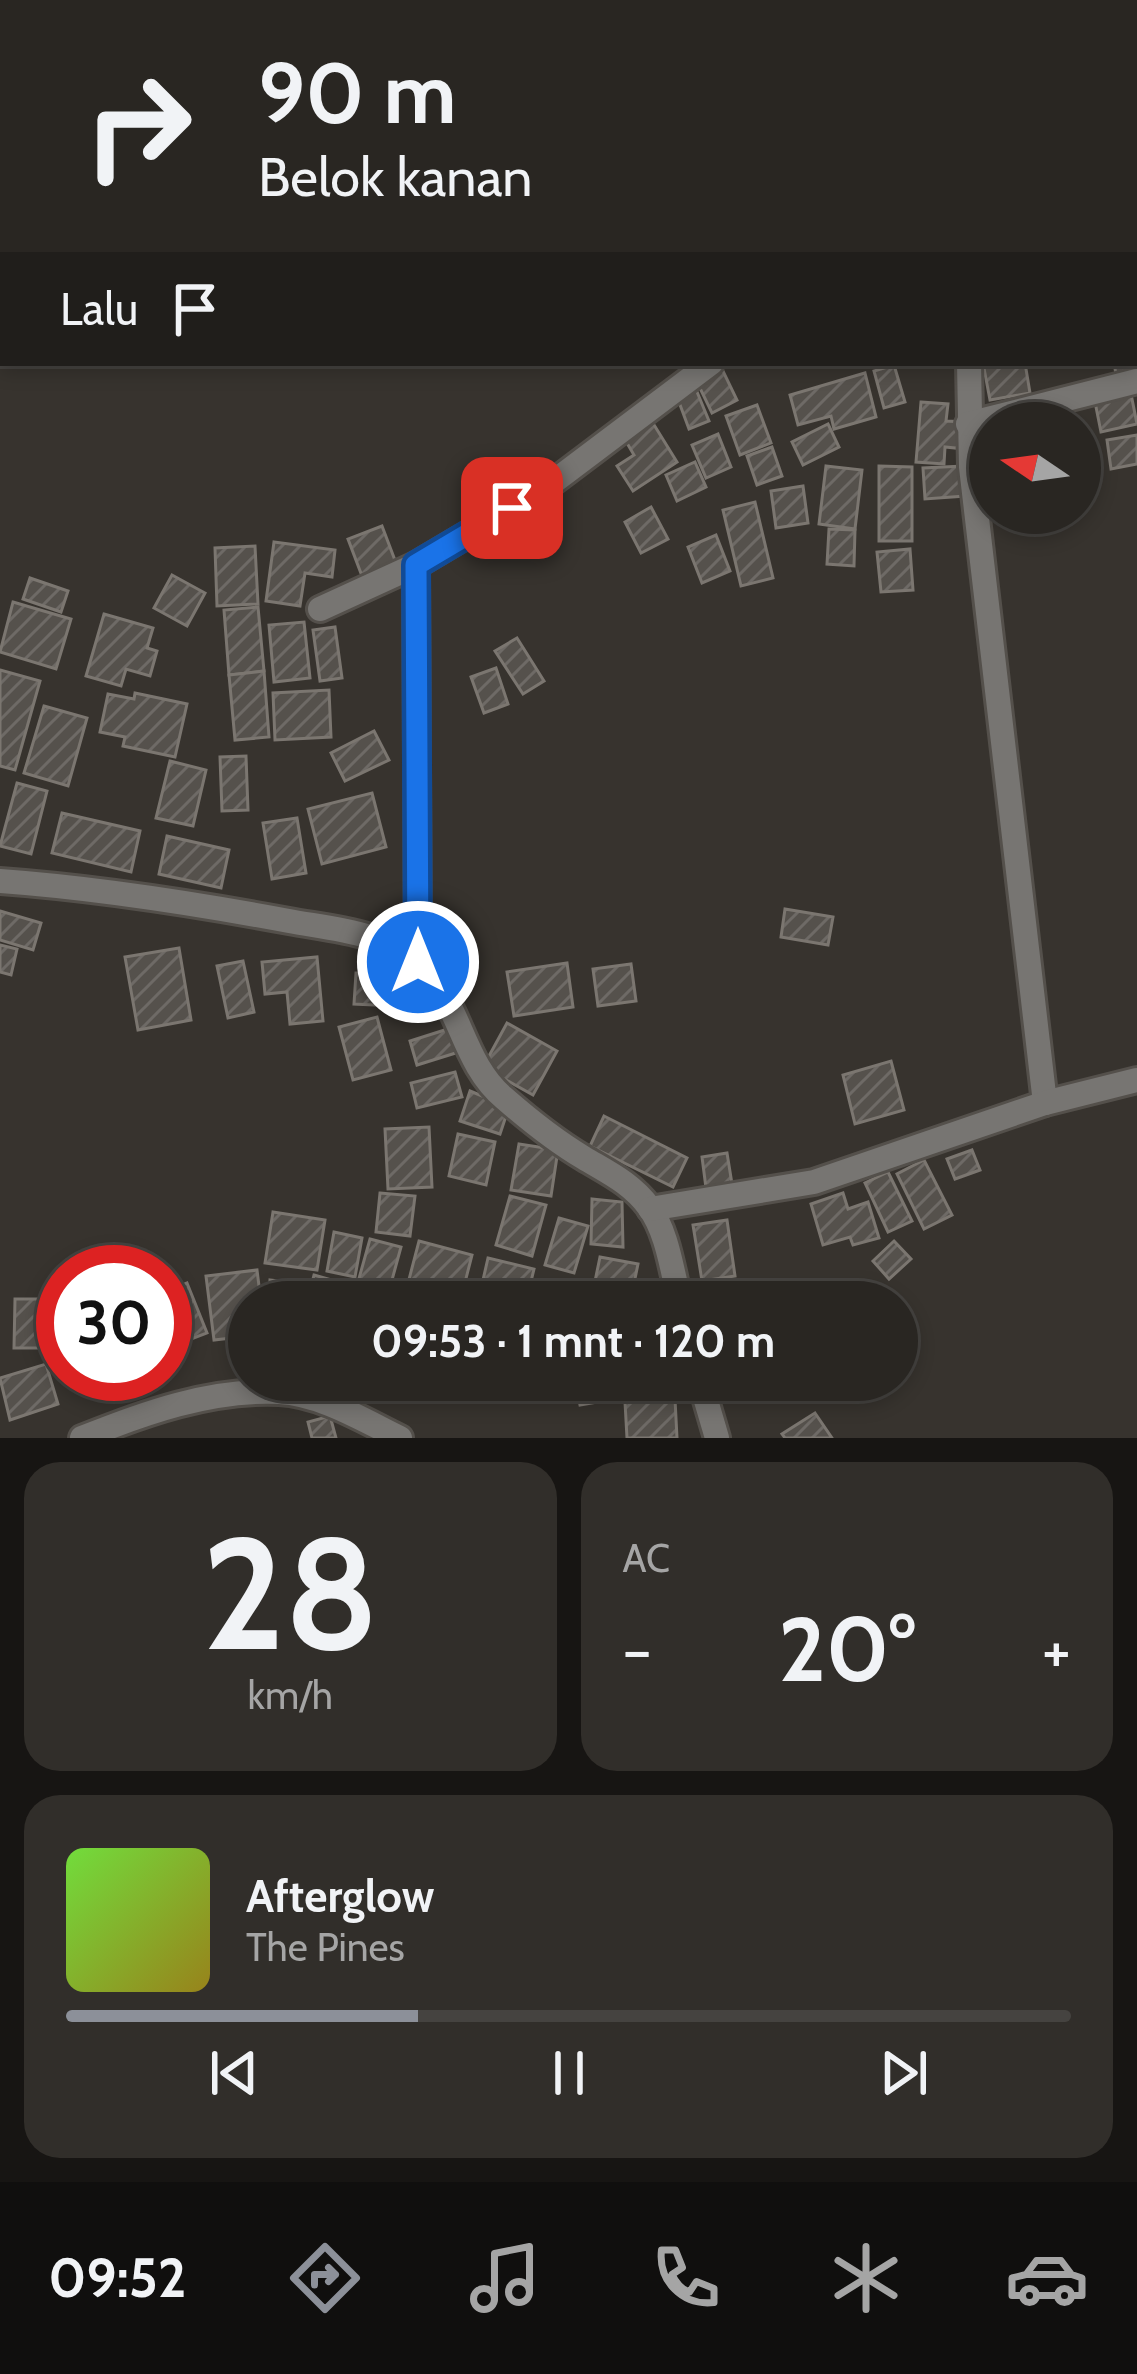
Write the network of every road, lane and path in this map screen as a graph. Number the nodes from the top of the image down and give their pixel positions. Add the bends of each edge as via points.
1 (707, 366) edge
2 (969, 366) edge
3 (1137, 381) edge
4 (968, 424) junction
5 (416, 565) junction
6 (320, 610) dead end
7 (0, 881) edge
8 (418, 962) junction
9 (1137, 1080) edge
10 (1046, 1102) junction
11 (650, 1208) junction
12 (675, 1281) edge
13 (706, 1401) edge
14 (82, 1438) edge
15 (400, 1438) edge
16 (717, 1438) edge

1 - 5 street via 544,489
2 - 4 street
3 - 4 street
4 - 10 street
5 - 6 street
5 - 8 street
7 - 8 street via 174,898 349,932
8 - 11 street via 451,1004 484,1081 624,1180
9 - 10 street
10 - 11 street via 814,1182
11 - 12 street
13 - 16 street
14 - 15 street via 175,1404 281,1392 329,1404

